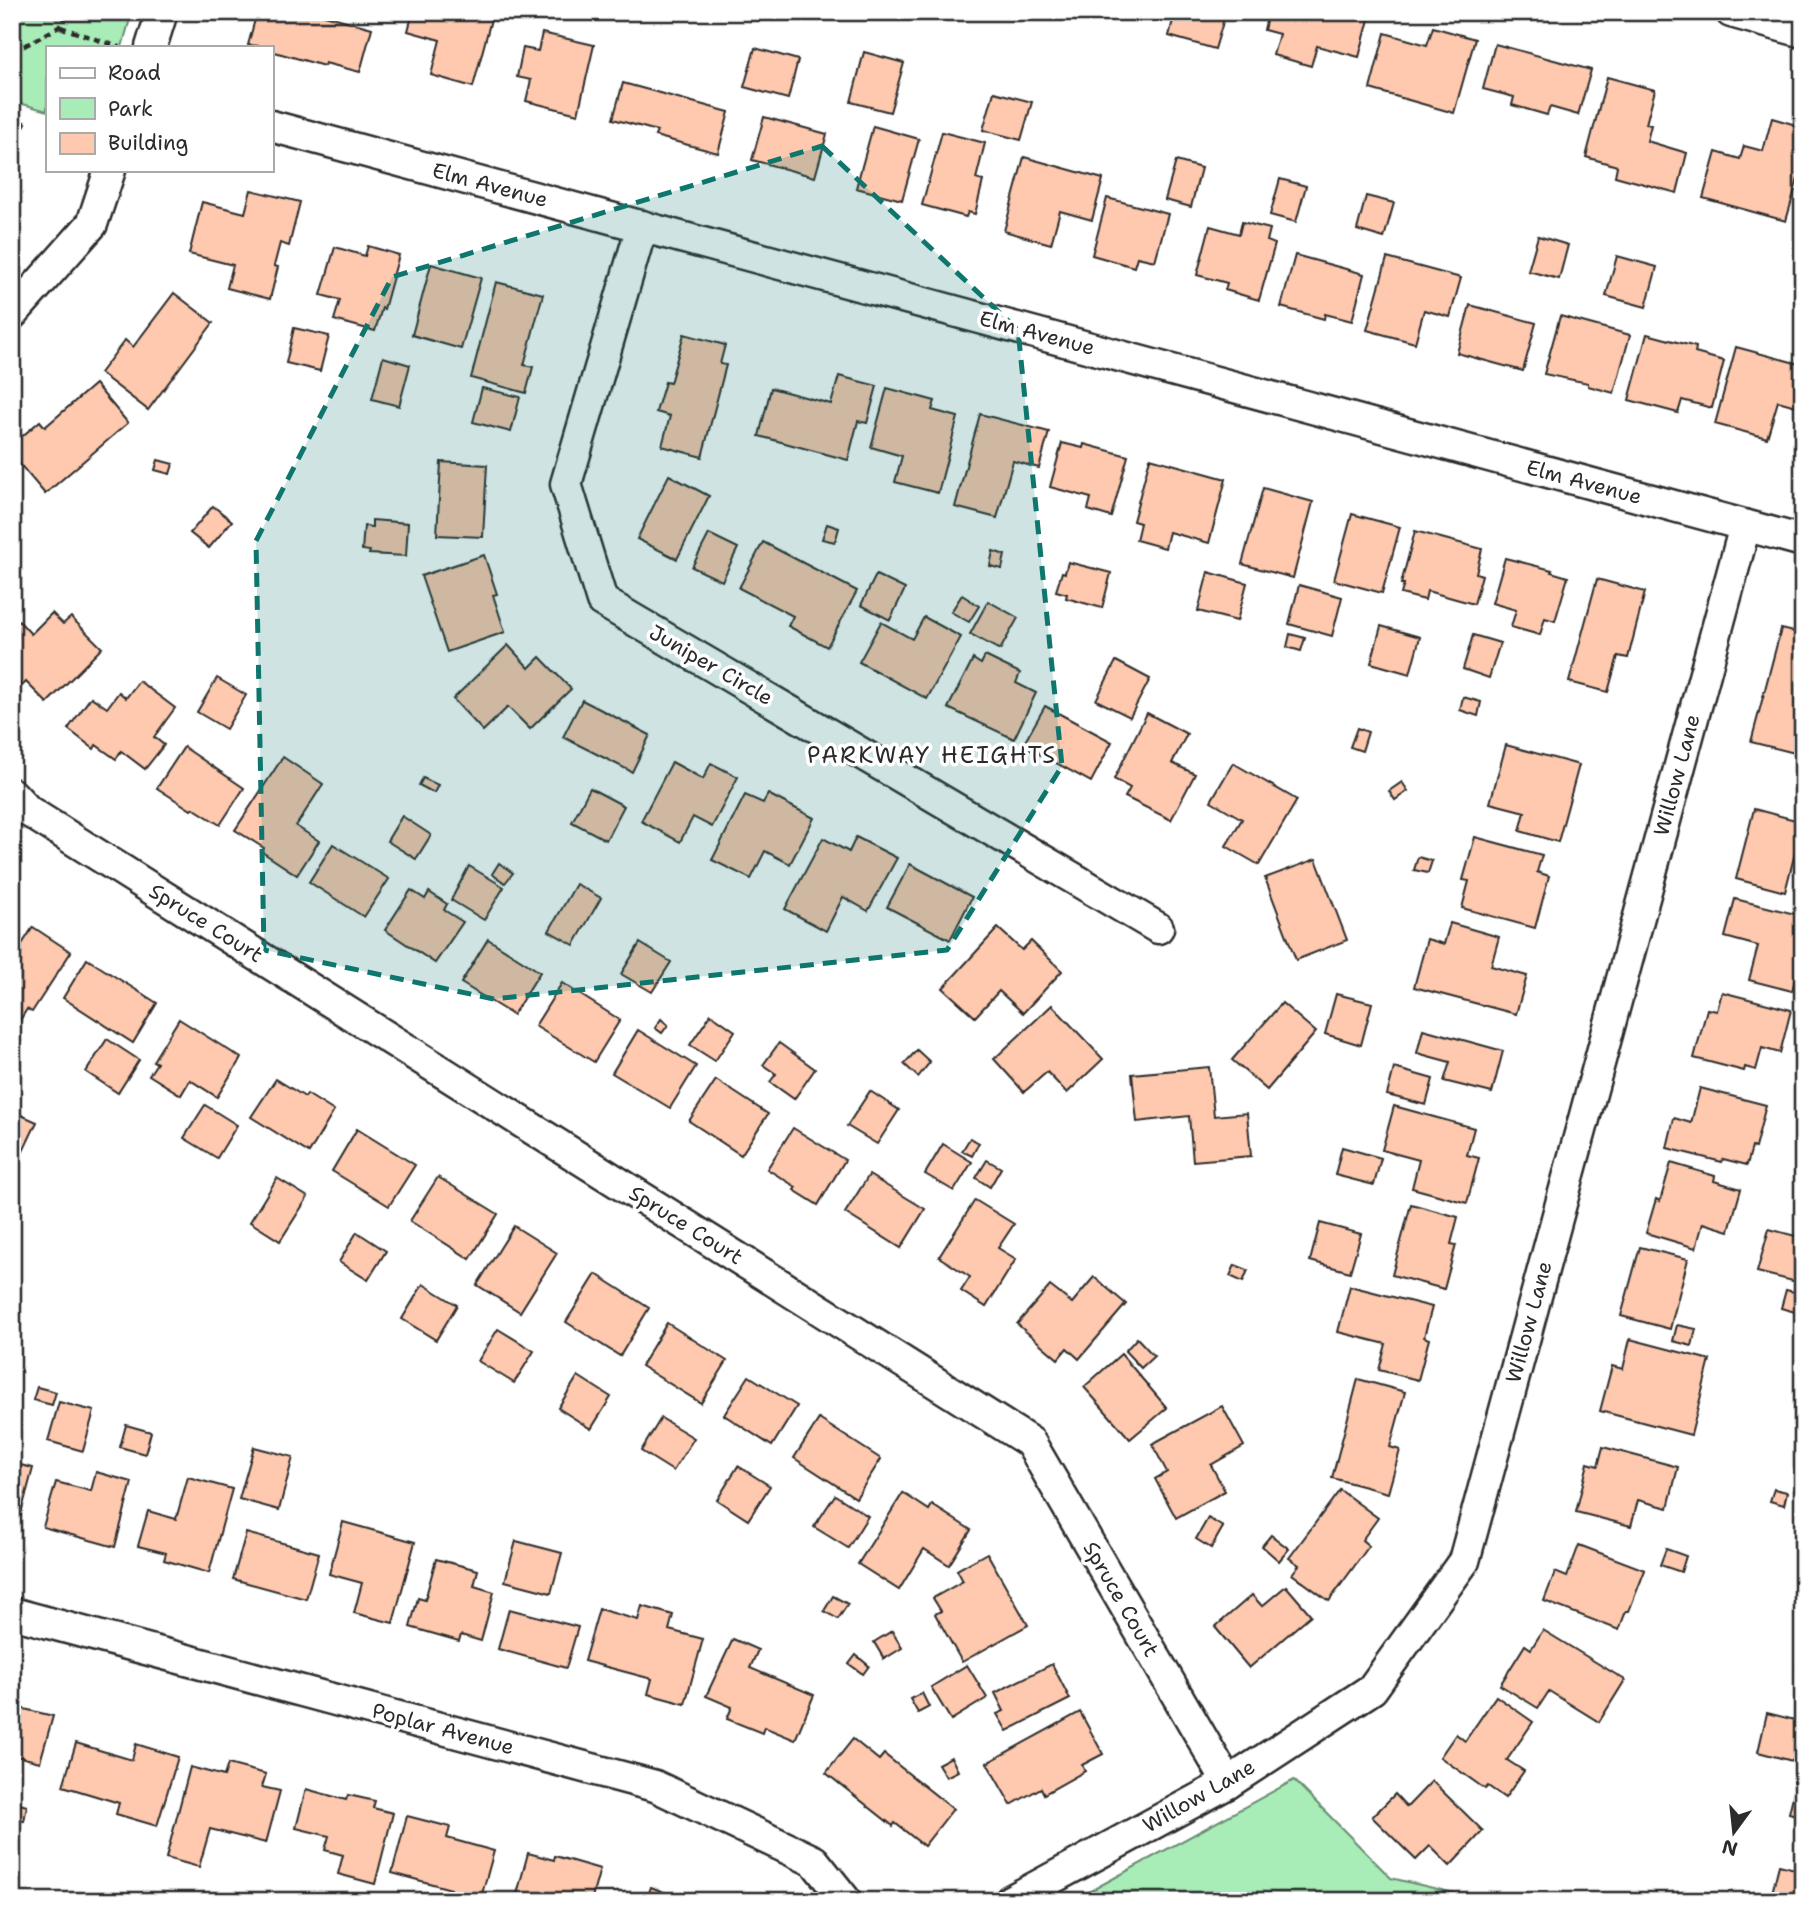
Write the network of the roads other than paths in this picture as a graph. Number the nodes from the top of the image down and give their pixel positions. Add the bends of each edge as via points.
1 (162, 12) edge
2 (1731, 12) edge
3 (1803, 32) edge
4 (151, 46) edge
5 (273, 127) edge
6 (109, 172) edge
7 (642, 226) junction
8 (12, 314) edge
9 (1745, 526) junction
10 (1803, 541) edge
11 (18, 813) edge
12 (1158, 928) dead end
13 (12, 1613) edge
14 (1228, 1783) junction
15 (846, 1901) edge
16 (1010, 1901) edge

1 - 4 street
2 - 3 street
5 - 7 street, Elm Avenue
6 - 8 street via 92,224
7 - 9 street, Elm Avenue
7 - 12 street, Juniper Circle via 566,484 602,601
9 - 10 street, Elm Avenue
9 - 14 street, Willow Lane via 1464,1561 1372,1689
11 - 14 street, Spruce Court via 1030,1442
13 - 15 street, Poplar Avenue via 655,1786 814,1861
14 - 16 street, Willow Lane

